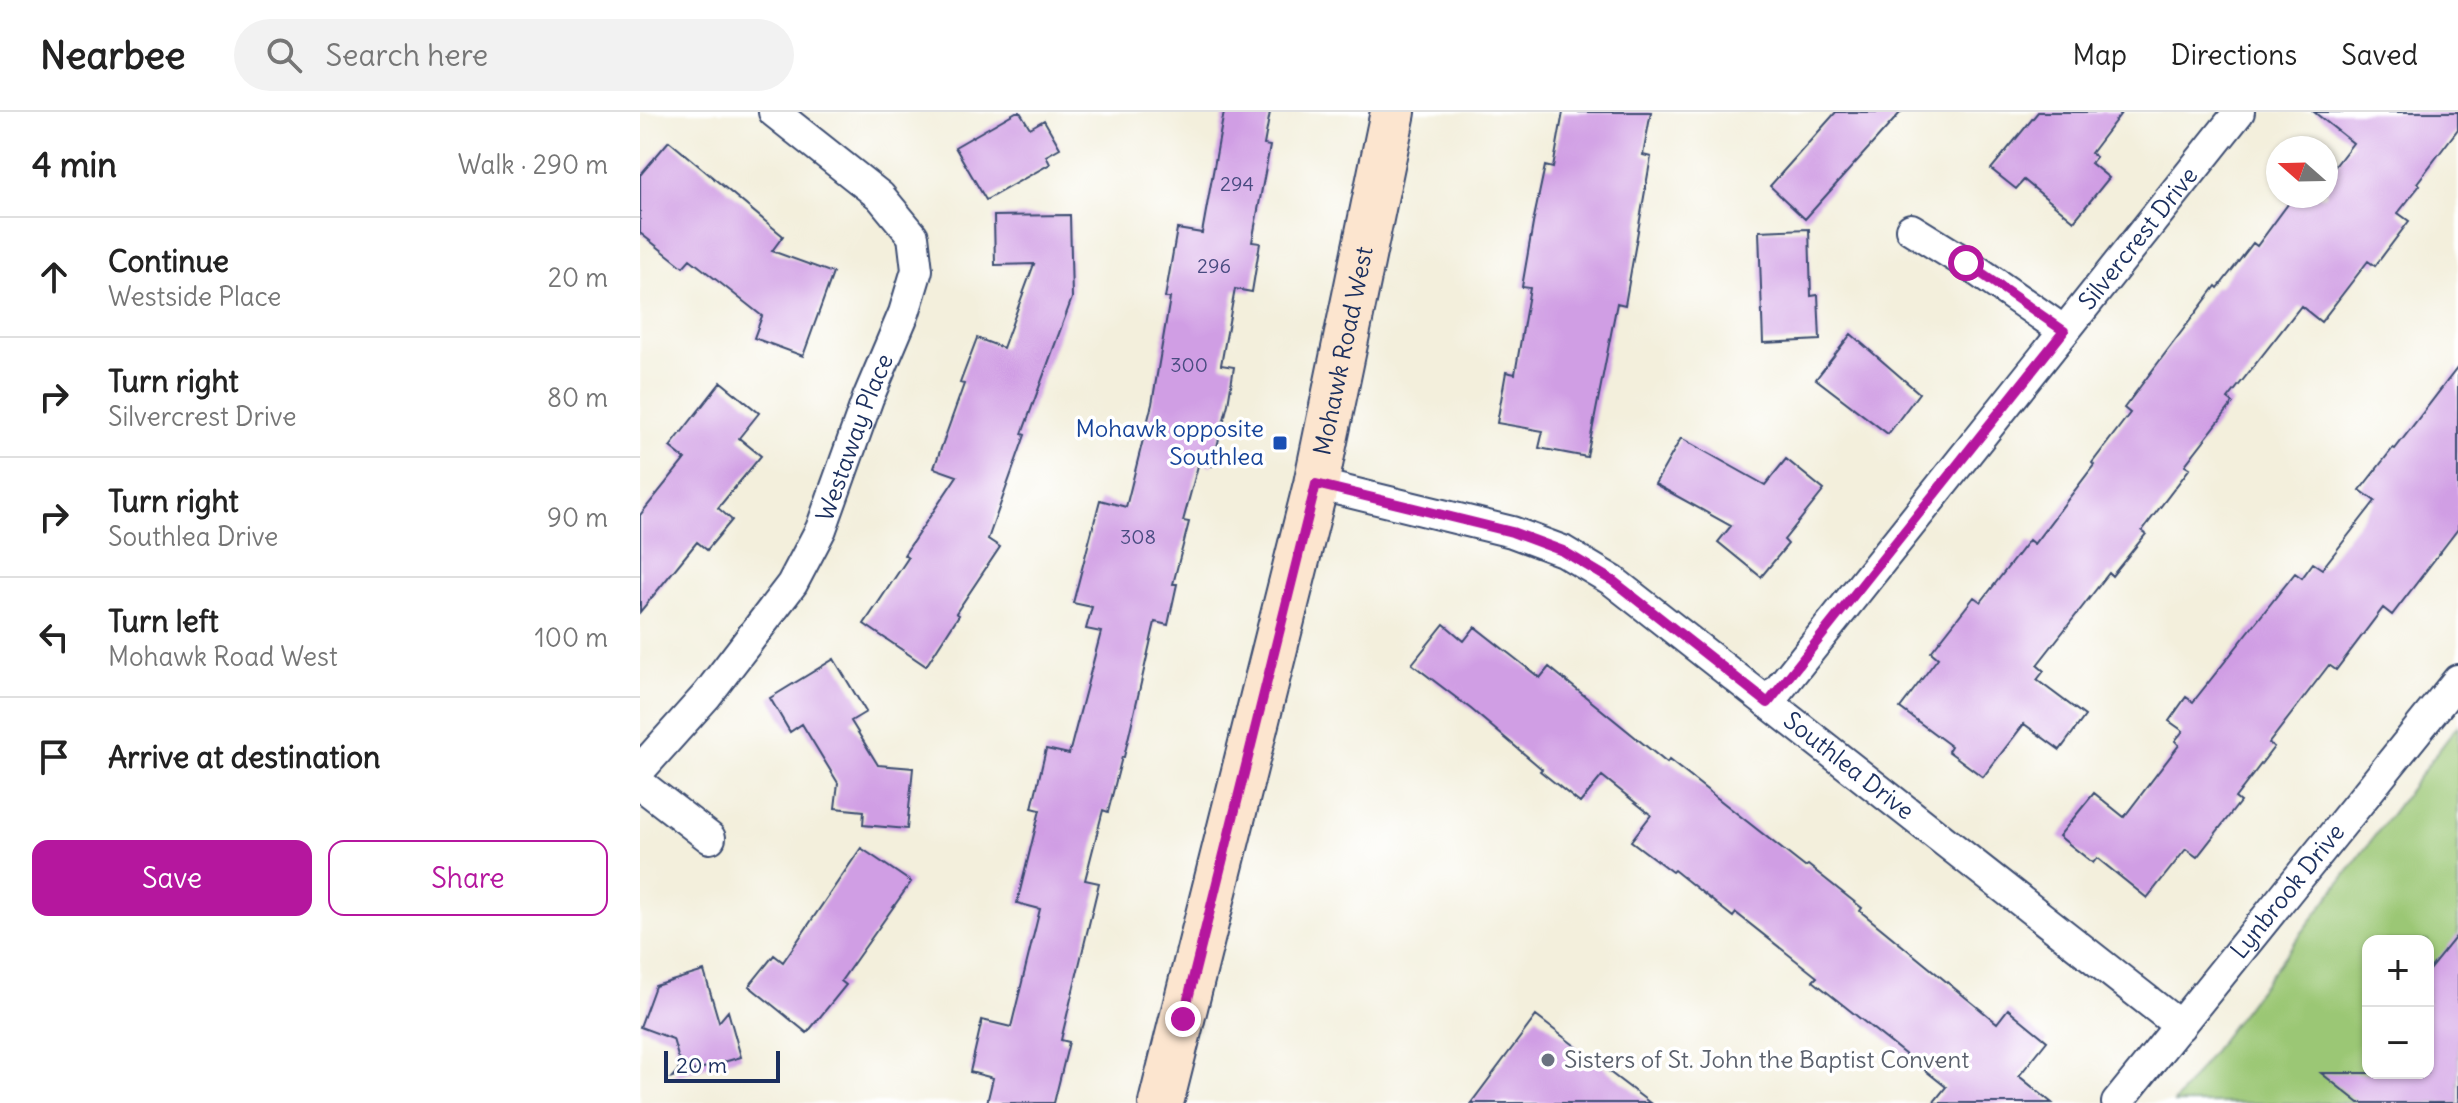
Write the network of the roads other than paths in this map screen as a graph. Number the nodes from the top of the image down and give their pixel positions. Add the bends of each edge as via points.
1 (774, 112) edge
2 (1393, 112) edge
3 (2239, 112) edge
4 (1911, 229) dead end
5 (2064, 331) junction
6 (1316, 484) junction
7 (2458, 680) edge
8 (1768, 703) junction
9 (640, 770) edge
10 (640, 784) edge
11 (710, 838) dead end
12 (2180, 1026) junction
13 (1161, 1103) edge
14 (2117, 1103) edge

1 - 9 street, Westaway Place via 880,196 913,236 917,270 821,529 792,584 707,695
2 - 6 main road, Mohawk Road West
3 - 5 street, Silvercrest Drive
4 - 5 street
5 - 8 street, Silvercrest Drive
6 - 8 street, Southlea Drive via 1512,532 1563,551 1613,581
6 - 13 main road, Mohawk Road West
7 - 12 street, Lynbrook Drive
8 - 12 street, Southlea Drive
10 - 11 street
12 - 14 street, Lynbrook Drive

